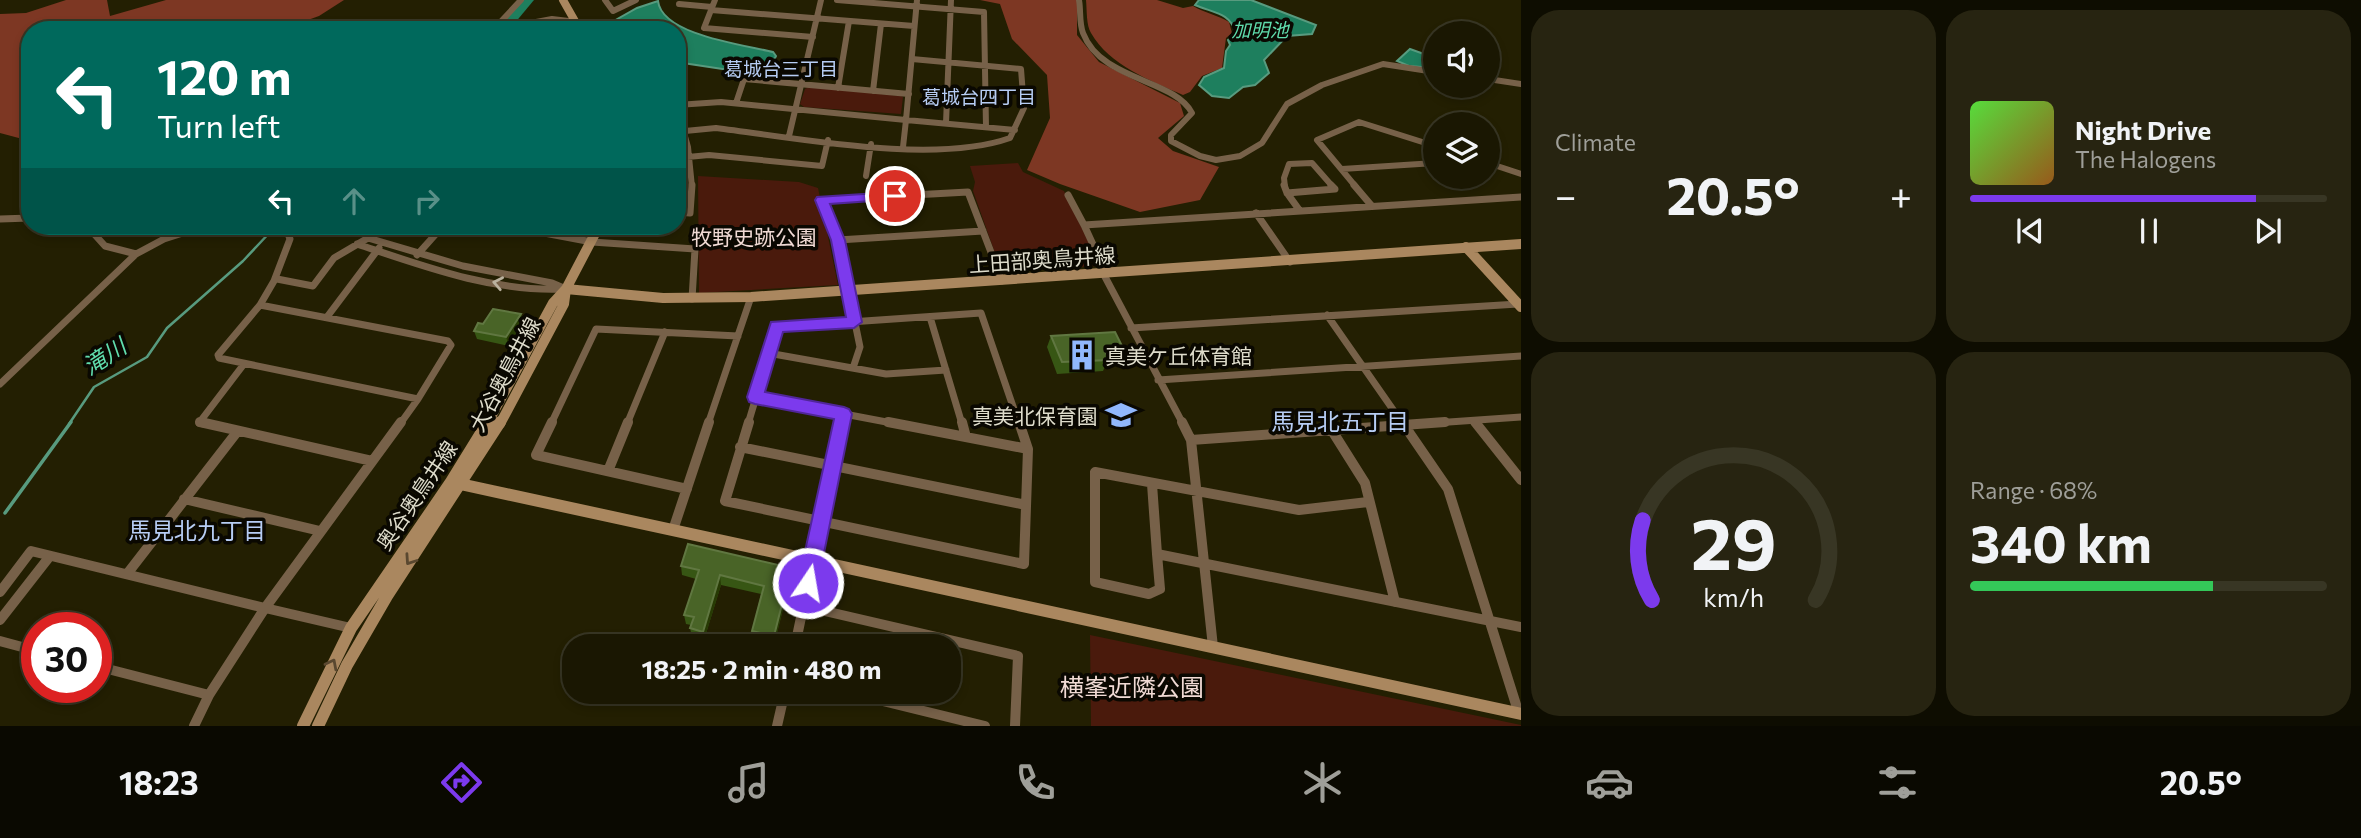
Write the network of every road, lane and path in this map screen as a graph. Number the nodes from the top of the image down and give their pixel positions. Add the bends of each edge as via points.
1 (521, 0) edge
2 (563, 0) edge
3 (605, 0) edge
4 (636, 0) edge
5 (715, 0) edge
6 (821, 0) edge
7 (836, 0) edge
8 (951, 0) edge
9 (1079, 0) edge
10 (917, 3) edge
11 (679, 4) dead end
12 (712, 8) junction
13 (951, 9) junction
14 (817, 18) junction
15 (504, 21) edge
16 (575, 21) edge
17 (849, 21) junction
18 (881, 24) junction
19 (914, 26) junction
20 (813, 37) junction
21 (912, 59) junction
22 (949, 62) junction
23 (985, 65) junction
24 (1423, 70) edge
25 (1500, 81) edge
26 (1521, 84) edge
27 (802, 85) junction
28 (838, 88) junction
29 (873, 91) junction
30 (909, 94) junction
31 (736, 103) junction
32 (686, 105) edge
33 (796, 109) junction
34 (906, 120) junction
35 (947, 123) junction
36 (986, 127) junction
37 (1015, 130) junction
38 (686, 131) edge
39 (686, 135) edge
40 (789, 136) junction
41 (828, 140) junction
42 (1423, 142) edge
43 (871, 144) junction
44 (903, 147) junction
45 (691, 156) junction
46 (686, 157) edge
47 (1423, 164) edge
48 (1500, 167) edge
49 (1342, 169) junction
50 (1521, 174) edge
51 (866, 176) dead end
52 (1284, 193) junction
53 (1068, 195) dead end
54 (1521, 197) edge
55 (1371, 205) junction
56 (1300, 211) junction
57 (686, 213) edge
58 (1256, 214) junction
59 (21, 218) edge
60 (0, 219) edge
61 (1084, 225) junction
62 (983, 231) junction
63 (95, 235) edge
64 (175, 235) edge
65 (288, 235) edge
66 (435, 235) edge
67 (555, 235) edge
68 (595, 235) edge
69 (838, 240) junction
70 (592, 242) junction
71 (383, 243) junction
72 (357, 244) junction
73 (1521, 244) edge
74 (1466, 247) junction
75 (377, 251) junction
76 (419, 253) junction
77 (136, 254) junction
78 (411, 261) junction
79 (1290, 262) junction
80 (1103, 273) junction
81 (277, 279) junction
82 (1002, 281) junction
83 (566, 289) junction
84 (849, 291) junction
85 (751, 297) junction
86 (692, 299) junction
87 (260, 305) junction
88 (1519, 305) edge
89 (1327, 315) junction
90 (327, 317) junction
91 (930, 317) junction
92 (854, 322) junction
93 (1131, 328) junction
94 (665, 332) junction
95 (738, 336) junction
96 (768, 353) junction
97 (1521, 356) edge
98 (244, 364) junction
99 (1363, 367) junction
100 (853, 368) junction
101 (946, 370) junction
102 (1158, 380) junction
103 (0, 384) edge
104 (755, 397) junction
105 (418, 399) junction
106 (844, 414) junction
107 (1521, 417) edge
108 (1474, 421) junction
109 (1404, 425) junction
110 (1331, 429) junction
111 (236, 432) junction
112 (966, 437) junction
113 (1191, 440) junction
114 (740, 447) junction
115 (1028, 449) junction
116 (372, 461) junction
117 (833, 466) junction
118 (608, 471) junction
119 (1521, 480) edge
120 (457, 483) junction
121 (1152, 484) junction
122 (687, 489) junction
123 (1197, 491) junction
124 (184, 499) junction
125 (1368, 502) junction
126 (1026, 505) junction
127 (821, 522) junction
128 (673, 530) junction
129 (320, 531) junction
130 (1157, 554) junction
131 (50, 556) junction
132 (813, 560) junction
133 (1204, 563) junction
134 (127, 574) junction
135 (0, 592) edge
136 (1395, 602) junction
137 (803, 606) junction
138 (265, 608) junction
139 (0, 620) edge
140 (1490, 621) junction
141 (1521, 627) edge
142 (351, 628) junction
143 (797, 634) edge
144 (0, 641) edge
145 (21, 647) edge
146 (1213, 647) junction
147 (112, 670) edge
148 (209, 695) junction
149 (782, 704) edge
150 (895, 704) edge
151 (1520, 714) edge
152 (194, 726) edge
153 (303, 726) edge
154 (318, 726) edge
155 (777, 726) edge
156 (985, 726) edge
157 (1015, 726) edge

1 - 15 street
2 - 16 street
3 - 4 street via 613,11
5 - 12 street
6 - 14 street
7 - 10 street
8 - 13 street
9 - 24 street via 1083,34 1096,52 1119,69 1187,103 1192,113 1171,135 1171,141 1216,160 1240,156 1262,143 1287,104 1322,85 1383,64
10 - 13 street
10 - 19 street
11 - 12 street
12 - 14 street
12 - 20 street via 704,28
13 - 22 street
13 - 23 street via 984,12
14 - 17 street
14 - 20 street
17 - 18 street
17 - 28 street
18 - 19 street
18 - 29 street
19 - 21 street
20 - 27 street
21 - 22 street
21 - 30 street
22 - 23 street
22 - 35 street
23 - 36 street
23 - 37 street via 1021,69 1024,108
25 - 26 street
27 - 28 street
27 - 31 street via 744,79
27 - 33 street
28 - 29 street
29 - 30 street
30 - 34 street
31 - 32 street
31 - 33 street
33 - 34 street
33 - 40 street
34 - 35 street
34 - 44 street
35 - 36 street
36 - 37 street
37 - 44 street via 996,144 944,150
38 - 40 street via 709,128
39 - 45 street
40 - 41 street
41 - 43 street
41 - 45 street via 822,166
42 - 49 street via 1359,122 1317,140
43 - 44 street
43 - 51 street
45 - 46 street
45 - 57 street via 694,186 690,213
47 - 49 street
48 - 50 street
49 - 55 street
52 - 52 street via 1283,175 1289,164 1312,163 1335,189
52 - 56 street
53 - 61 street
54 - 55 street
55 - 56 street
56 - 58 street
58 - 61 street
58 - 79 street
59 - 60 street
61 - 80 street
62 - 69 street
62 - 69 street via 968,192 822,200
62 - 82 street
63 - 77 street via 105,246
64 - 77 street
65 - 81 street
66 - 76 street
67 - 70 street
68 - 70 street, 大谷奥鳥井線
69 - 84 street
70 - 83 street, 大谷奥鳥井線
70 - 86 street via 695,249
71 - 72 street via 368,238
71 - 75 street
71 - 76 street
72 - 75 street
72 - 81 street via 334,258 313,286
73 - 74 street, 上田部奥鳥井線
74 - 79 street, 上田部奥鳥井線
74 - 88 street
75 - 78 street
75 - 90 street
76 - 78 street
76 - 83 street
77 - 103 street
83 -> 78 street via 524,288
79 - 80 street, 上田部奥鳥井線
80 - 82 street, 上田部奥鳥井線
80 - 93 street
81 - 87 street
82 - 84 street, 上田部奥鳥井線
83 - 86 street, 上田部奥鳥井線
83 - 120 street, 大谷奥鳥井線 via 564,304 491,440
84 - 85 street, 上田部奥鳥井線
84 - 92 street
85 - 86 street, 上田部奥鳥井線
85 - 95 street
87 - 90 street
87 - 98 street via 218,355
88 - 89 street
89 - 93 street
89 - 99 street
90 - 105 street via 448,341 451,345
91 - 92 street
91 - 101 street
91 - 115 street via 981,313
92 - 96 street via 777,327
92 - 100 street via 860,346
93 - 102 street
94 - 95 street
94 - 118 street
94 - 118 street via 596,329 536,454
95 - 122 street
96 - 100 street
96 - 104 street
97 - 99 street
98 - 105 street
98 - 111 street via 199,420
99 - 102 street
99 - 109 street
100 - 101 street via 886,374
101 - 112 street
102 - 113 street
104 - 106 street
104 - 114 street
105 - 116 street
106 - 112 street
106 - 117 street
107 - 108 street
108 - 109 street
108 - 119 street
109 - 110 street
109 - 140 street via 1448,489
110 - 113 street
110 - 125 street via 1364,483
111 - 116 street
111 - 124 street
112 - 115 street
113 - 123 street
114 - 117 street
114 - 127 street via 725,501
115 - 126 street
116 - 129 street
117 - 126 street
117 - 127 street
118 - 122 street
120 - 128 street
120 - 142 street, 奥谷奥鳥井線
120 -> 154 street, 大谷奥鳥井線 via 347,665
121 - 123 street
121 - 130 street
121 - 130 street via 1095,472 1096,582 1149,594 1160,589
122 - 128 street
123 - 125 street via 1299,510
123 - 133 street
124 - 129 street
124 - 134 street
125 - 136 street
126 - 127 street via 1024,564
127 - 132 street
128 - 132 street
129 - 138 street
130 - 133 street
131 - 134 street
131 - 135 street via 32,551
131 - 139 street
132 - 137 street
132 - 146 street
133 - 136 street
133 - 146 street
134 - 138 street
136 - 140 street
137 - 143 street
137 - 157 street via 1018,656
138 - 142 street
138 - 148 street
140 - 141 street
140 - 151 street
153 -> 142 street, 奥谷奥鳥井線
144 - 145 street
146 - 151 street
147 - 148 street
148 - 152 street
149 - 155 street
150 - 156 street

